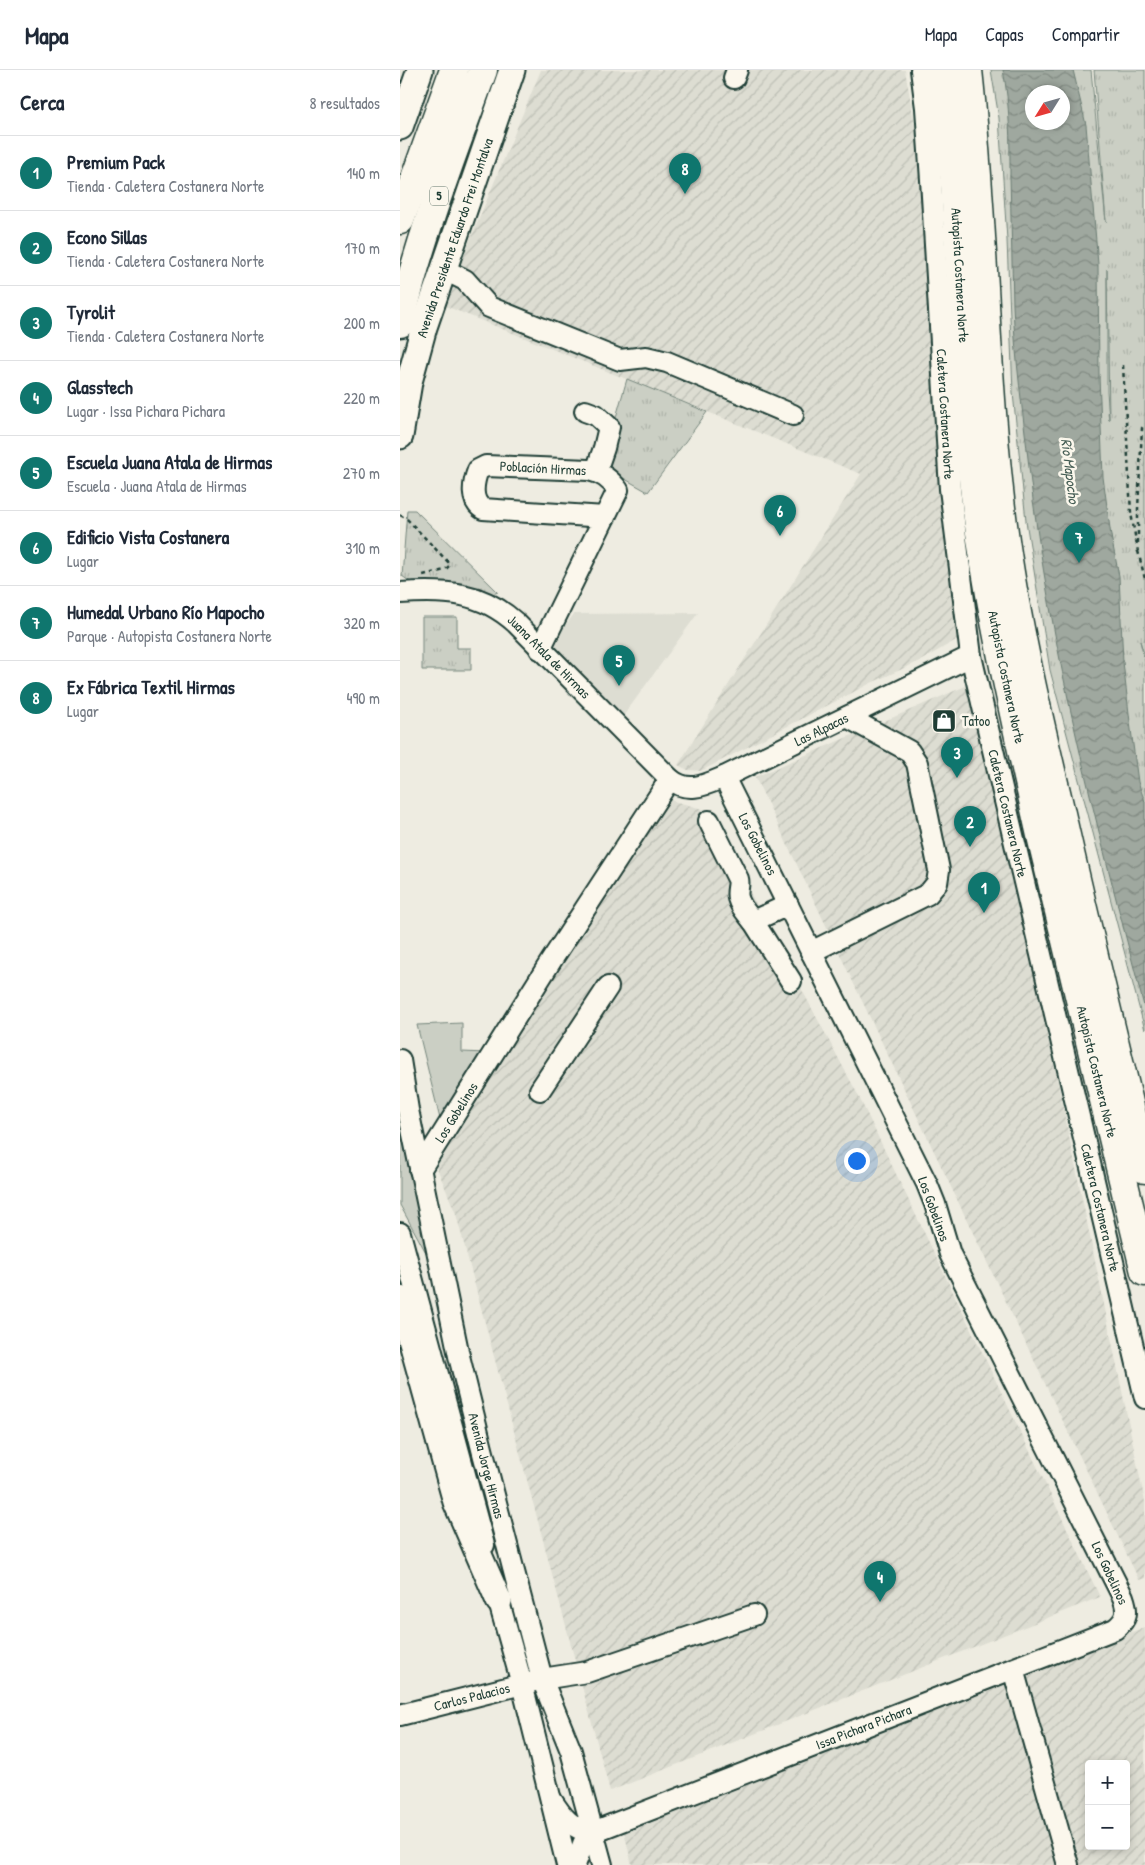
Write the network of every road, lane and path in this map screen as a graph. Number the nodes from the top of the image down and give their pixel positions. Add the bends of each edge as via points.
1 (420, 70) edge
2 (454, 70) edge
3 (483, 70) edge
4 (512, 70) edge
5 (921, 70) edge
6 (944, 70) edge
7 (968, 70) edge
8 (402, 117) edge
9 (400, 220) edge
10 (443, 269) junction
11 (400, 323) edge
12 (1123, 365) dead end
13 (585, 411) dead end
14 (793, 415) dead end
15 (1145, 424) edge
16 (400, 436) edge
17 (596, 471) junction
18 (400, 514) edge
19 (604, 517) junction
20 (1138, 552) junction
21 (415, 576) dead end
22 (1145, 579) edge
23 (400, 594) edge
24 (540, 649) junction
25 (971, 656) junction
26 (847, 717) junction
27 (724, 777) junction
28 (670, 779) junction
29 (709, 821) dead end
30 (788, 906) junction
31 (753, 921) junction
32 (811, 952) junction
33 (791, 981) dead end
34 (608, 987) dead end
35 (400, 1060) edge
36 (540, 1090) dead end
37 (1145, 1169) edge
38 (420, 1170) junction
39 (400, 1233) edge
40 (1145, 1272) edge
41 (400, 1299) edge
42 (1145, 1398) edge
43 (498, 1601) junction
44 (754, 1614) dead end
45 (1127, 1614) joint
46 (1013, 1669) junction
47 (542, 1679) junction
48 (522, 1684) junction
49 (400, 1715) edge
50 (551, 1798) junction
51 (593, 1832) junction
52 (568, 1865) edge
53 (575, 1865) edge
54 (602, 1865) edge
55 (1068, 1865) edge

1 - 8 main road
2 - 9 highway, 5
3 - 11 highway, 5 via 437,200
4 - 10 main road, Avenida Presidente Eduardo Frei Montalva
5 - 25 street, Caletera Costanera Norte via 950,489
6 - 40 highway, Autopista Costanera Norte via 955,185 972,465 994,621
7 - 37 highway, Autopista Costanera Norte via 996,459 1011,580 1037,711
10 - 14 street via 465,280 488,307 620,360 646,357 667,362
10 - 16 main road, Avenida Presidente Eduardo Frei Montalva via 409,382
12 - 20 path via 1131,512
13 - 17 street via 596,415 609,427
15 - 20 path via 1142,428
17 - 19 street, Población Hirmas via 609,478 618,490
17 - 19 street, Población Hirmas via 483,466 476,473 473,498 478,506 488,510
18 - 21 path via 449,563 445,570
19 - 24 street, Población Hirmas
20 - 22 path
23 - 24 street, Juana Atala de Hirmas via 433,591 476,598 507,616
24 - 28 street, Juana Atala de Hirmas
25 - 26 street, Las Alpacas
25 - 42 street, Caletera Costanera Norte
26 - 27 street, Las Alpacas
26 - 32 street via 909,751 917,763 939,870 937,883 928,894
27 - 28 street, Las Alpacas via 693,788 681,786
27 - 30 street, Los Gobelinos
28 - 38 street, Los Gobelinos
29 - 31 street via 738,879 742,909
30 - 31 street
30 - 32 street, Los Gobelinos
31 - 33 street
32 - 45 street, Los Gobelinos via 932,1194 955,1264 1123,1597
34 - 36 street
35 - 38 street, Avenida Jorge Hirmas
38 - 47 street, Avenida Jorge Hirmas via 459,1356
39 - 43 street, Avenida Jorge Hirmas
41 - 43 main road via 456,1502
43 - 48 street, Avenida Jorge Hirmas
44 - 47 street, Carlos Palacios via 587,1672
45 - 46 street, Issa Pichara Pichara via 1115,1629
46 - 51 street, Issa Pichara Pichara
46 - 55 street
47 - 48 street, Carlos Palacios
47 - 51 street, Avenida Jorge Hirmas via 571,1751
48 - 49 street, Carlos Palacios
48 - 50 street, Avenida Jorge Hirmas
50 - 51 street via 570,1823 580,1830
50 - 52 street, Avenida Jorge Hirmas
51 - 53 street via 583,1844
51 - 54 street, Avenida Jorge Hirmas

